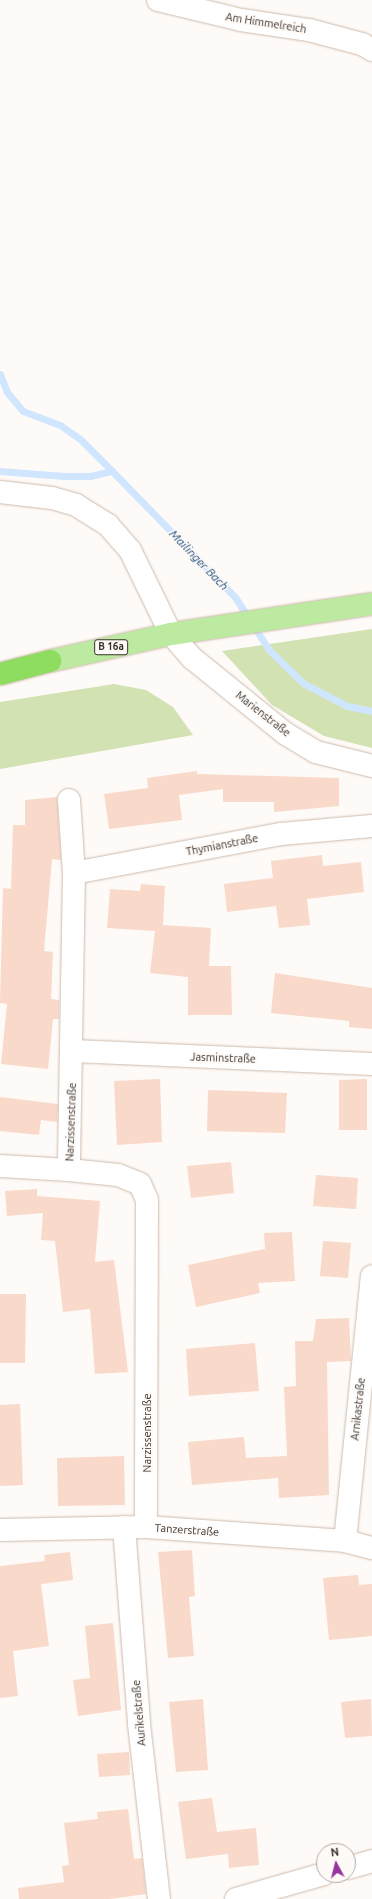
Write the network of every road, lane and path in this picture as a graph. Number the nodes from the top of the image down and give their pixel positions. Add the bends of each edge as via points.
1 (158, 0) edge
2 (372, 50) edge
3 (0, 492) edge
4 (372, 604) edge
5 (171, 634) junction
6 (50, 661) joint
7 (0, 674) edge
8 (372, 766) edge
9 (69, 800) dead end
10 (372, 826) edge
11 (74, 873) junction
12 (73, 1051) junction
13 (372, 1064) edge
14 (0, 1166) edge
15 (69, 1170) junction
16 (372, 1276) edge
17 (370, 1312) edge
18 (124, 1527) junction
19 (146, 1527) junction
20 (0, 1530) edge
21 (344, 1541) junction
22 (372, 1548) edge
23 (372, 1861) edge
24 (356, 1866) edge
25 (316, 1876) edge
26 (159, 1899) edge
27 (236, 1899) edge

1 - 2 street, Am Himmelreich via 241,20 309,30 362,44
3 - 5 street, Marienstraße via 52,498 76,506 108,525 130,550
4 - 5 main road, B 16a
5 - 6 main road, B 16a
5 - 8 street, Marienstraße via 192,658 286,734 316,752
6 - 7 highway, B 16a
9 - 11 street, Narzissenstraße
10 - 11 street, Thymianstraße via 281,834
11 - 12 street, Narzissenstraße
12 - 13 street, Jasminstraße
12 - 15 street, Narzissenstraße
14 - 15 street
15 - 19 street, Narzissenstraße via 118,1175 140,1184 147,1200
16 - 17 street, Arnikastraße
17 - 21 street, Arnikastraße
18 - 19 street, Tanzerstraße
18 - 20 street, Tanzerstraße
18 - 26 street, Aurikelstraße via 139,1724
19 - 21 street, Tanzerstraße
21 - 22 street, Tanzerstraße
23 - 24 street
25 - 27 street

